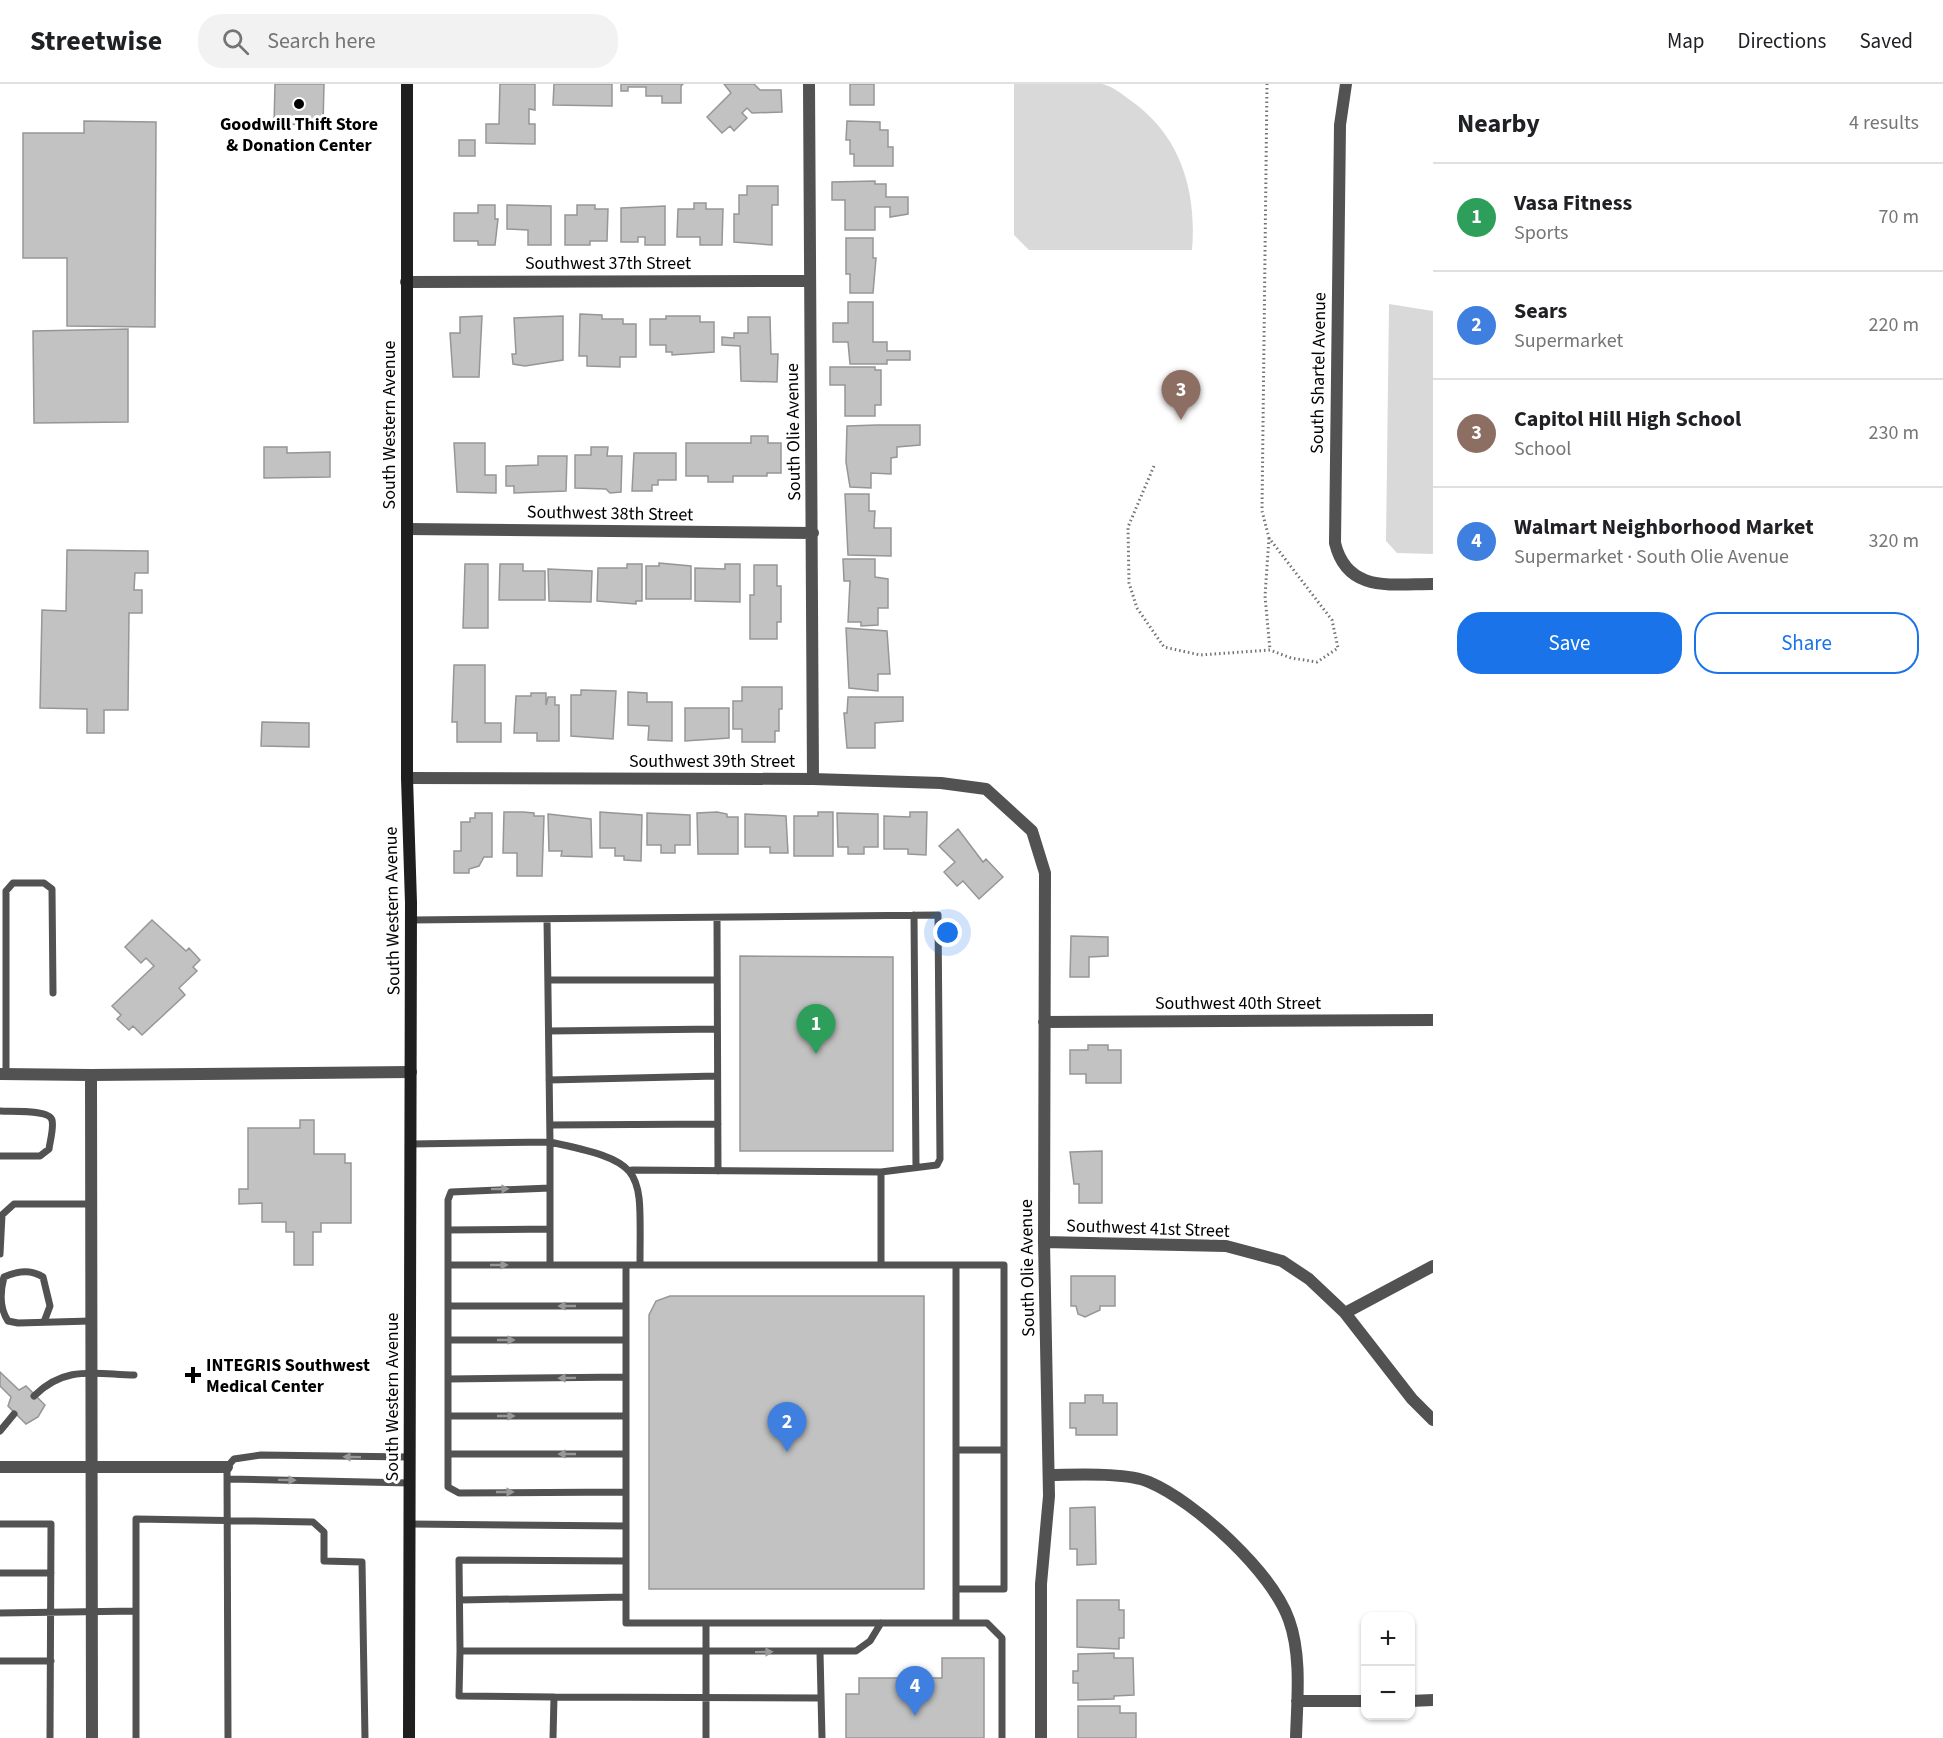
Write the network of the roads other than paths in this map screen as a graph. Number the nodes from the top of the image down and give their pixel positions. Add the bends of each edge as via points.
1 (407, 84) edge
2 (809, 84) edge
3 (1346, 84) edge
4 (809, 281) junction
5 (406, 282) junction
6 (408, 529) junction
7 (813, 533) junction
8 (1433, 584) edge
9 (408, 778) junction
10 (813, 779) junction
11 (1009, 808) joint
12 (914, 915) junction
13 (717, 918) junction
14 (547, 919) junction
15 (411, 920) junction
16 (548, 980) junction
17 (717, 980) junction
18 (53, 993) dead end
19 (1433, 1020) edge
20 (1044, 1022) junction
21 (717, 1029) junction
22 (549, 1031) junction
23 (411, 1072) junction
24 (3, 1074) edge
25 (91, 1075) junction
26 (717, 1076) junction
27 (549, 1080) junction
28 (0, 1111) edge
29 (718, 1124) junction
30 (550, 1125) junction
31 (550, 1142) junction
32 (410, 1144) junction
33 (0, 1156) edge
34 (916, 1167) junction
35 (632, 1170) junction
36 (718, 1171) junction
37 (881, 1172) junction
38 (550, 1188) junction
39 (91, 1204) junction
40 (549, 1229) junction
41 (448, 1230) junction
42 (1044, 1242) junction
43 (0, 1254) edge
44 (448, 1265) junction
45 (550, 1265) junction
46 (626, 1265) junction
47 (640, 1265) junction
48 (881, 1265) junction
49 (956, 1265) junction
50 (1433, 1266) edge
51 (448, 1306) junction
52 (626, 1306) junction
53 (1345, 1313) junction
54 (92, 1321) junction
55 (44, 1322) junction
56 (448, 1340) junction
57 (626, 1340) junction
58 (92, 1374) junction
59 (134, 1375) dead end
60 (626, 1377) junction
61 (448, 1379) junction
62 (34, 1396) dead end
63 (15, 1414) dead end
64 (448, 1416) junction
65 (626, 1416) junction
66 (1433, 1420) edge
67 (0, 1431) edge
68 (956, 1450) junction
69 (1004, 1450) junction
70 (448, 1454) junction
71 (626, 1454) junction
72 (410, 1457) junction
73 (92, 1466) junction
74 (0, 1467) edge
75 (228, 1473) junction
76 (1049, 1475) junction
77 (410, 1483) junction
78 (626, 1492) junction
79 (229, 1520) junction
80 (0, 1524) edge
81 (410, 1524) junction
82 (626, 1526) junction
83 (626, 1561) junction
84 (0, 1573) edge
85 (51, 1573) junction
86 (956, 1589) junction
87 (626, 1597) junction
88 (460, 1600) junction
89 (136, 1611) junction
90 (92, 1612) junction
91 (0, 1613) edge
92 (51, 1613) junction
93 (706, 1623) junction
94 (881, 1623) junction
95 (956, 1623) junction
96 (460, 1651) junction
97 (820, 1652) junction
98 (706, 1653) junction
99 (0, 1661) edge
100 (51, 1661) junction
101 (554, 1697) junction
102 (707, 1698) junction
103 (821, 1698) junction
104 (1433, 1700) edge
105 (1297, 1701) junction
106 (1361, 1701) edge
107 (1415, 1701) edge
108 (50, 1738) edge
109 (92, 1738) edge
110 (136, 1738) edge
111 (228, 1738) edge
112 (365, 1738) edge
113 (409, 1738) edge
114 (552, 1738) edge
115 (706, 1738) edge
116 (822, 1738) edge
117 (1002, 1738) edge
118 (1041, 1738) edge
119 (1296, 1738) edge

1 - 5 main road, South Western Avenue
2 - 4 street, South Olie Avenue
3 - 8 street, South Shartel Avenue via 1340,125 1335,543 1344,568 1359,579
4 - 5 street, Southwest 37th Street
4 - 7 street, South Olie Avenue
5 - 6 main road, South Western Avenue
6 - 7 street, Southwest 38th Street
6 - 9 main road, South Western Avenue
7 - 10 street, South Olie Avenue
9 - 10 street, Southwest 39th Street
9 - 15 main road, South Western Avenue
10 - 11 street, Southwest 39th Street via 941,783 986,789
11 - 20 street, South Olie Avenue via 1032,831 1045,873
12 - 13 lane
12 - 34 lane
12 - 34 lane via 938,915 939,962 940,1159 937,1165
13 - 14 lane
13 - 17 lane
14 - 15 lane
14 - 16 lane
15 - 23 main road, South Western Avenue
16 - 17 lane
16 - 22 lane
17 - 21 lane
18 - 24 lane via 52,890 45,884 13,884 6,891
19 - 20 street, Southwest 40th Street
20 - 42 street, South Olie Avenue
21 - 22 lane
21 - 26 lane
22 - 27 lane
23 - 25 street
23 - 32 main road, South Western Avenue
24 - 25 street
25 - 39 street
26 - 27 lane
26 - 29 lane
27 - 30 lane
28 - 33 lane via 42,1113 52,1121 49,1149 40,1156
29 - 30 lane
29 - 36 lane
30 - 31 lane
31 - 32 lane
31 - 35 lane via 604,1153
31 - 38 lane
32 - 72 main road, South Western Avenue
34 - 37 lane
35 - 36 lane
35 - 47 lane via 640,1192
36 - 37 lane
37 - 48 lane
38 - 40 lane
41 -> 38 lane via 451,1192
39 - 43 lane via 15,1204 2,1215
39 - 54 street
40 - 41 lane
40 - 45 lane
41 - 44 lane
42 - 53 street, Southwest 41st Street via 1226,1246 1282,1261 1309,1279
42 - 76 street, South Olie Avenue
44 -> 45 lane
44 - 51 lane
45 - 46 lane
46 - 47 lane
46 - 52 lane
47 - 48 lane
48 - 49 lane
49 - 68 lane
49 - 69 lane via 1004,1265
50 - 53 street
52 -> 51 lane
51 - 56 lane
52 - 57 lane
53 - 66 street, Southwest 41st Street
54 - 55 lane
54 - 58 street
55 - 55 lane via 8,1321 2,1312 4,1277 24,1271 43,1277 50,1306
56 -> 57 lane
56 - 61 lane
57 - 60 lane
58 - 59 lane
58 - 62 lane via 76,1372 61,1376 47,1382
58 - 73 street
60 -> 61 lane
60 - 65 lane
61 - 64 lane
63 - 67 lane
64 -> 65 lane
64 - 70 lane
65 - 71 lane
68 - 69 lane
68 - 86 lane
69 - 86 lane via 1004,1589
71 -> 70 lane
70 -> 78 lane via 448,1487 459,1493
71 - 78 lane
72 -> 75 lane via 261,1455 234,1459
72 - 77 main road, South Western Avenue
73 - 74 street
73 - 75 street
73 - 90 street
75 -> 77 lane
75 - 79 lane
76 - 105 street via 1147,1481 1188,1504 1218,1529 1276,1592 1285,1611 1295,1650
76 - 118 street, South Olie Avenue via 1041,1584
77 - 81 main road, South Western Avenue
78 - 82 lane
79 - 89 lane via 136,1520
79 - 111 lane
79 - 112 lane via 313,1522 324,1532 324,1561 362,1562
80 - 85 lane via 51,1524
81 - 82 lane
81 - 113 main road, South Western Avenue
82 - 83 lane
83 - 87 lane
83 - 88 lane via 459,1560
84 - 85 lane
85 - 92 lane
86 - 95 lane
87 - 88 lane
87 - 93 lane via 626,1623
88 - 96 lane
89 - 90 lane
89 - 110 lane
90 - 92 lane
90 - 109 street
91 - 92 lane
92 - 100 lane
93 - 94 lane
93 - 98 lane
94 - 95 lane
94 - 97 lane via 861,1649
95 - 117 lane via 987,1623 1002,1638
96 - 98 lane
96 - 101 lane via 459,1696
98 -> 97 lane
97 - 103 lane
98 - 102 lane
99 - 100 lane
100 - 108 lane
101 - 102 lane
101 - 114 lane
102 - 103 lane
102 - 115 lane
103 - 116 lane
104 - 107 street
105 - 106 street
105 - 119 street

